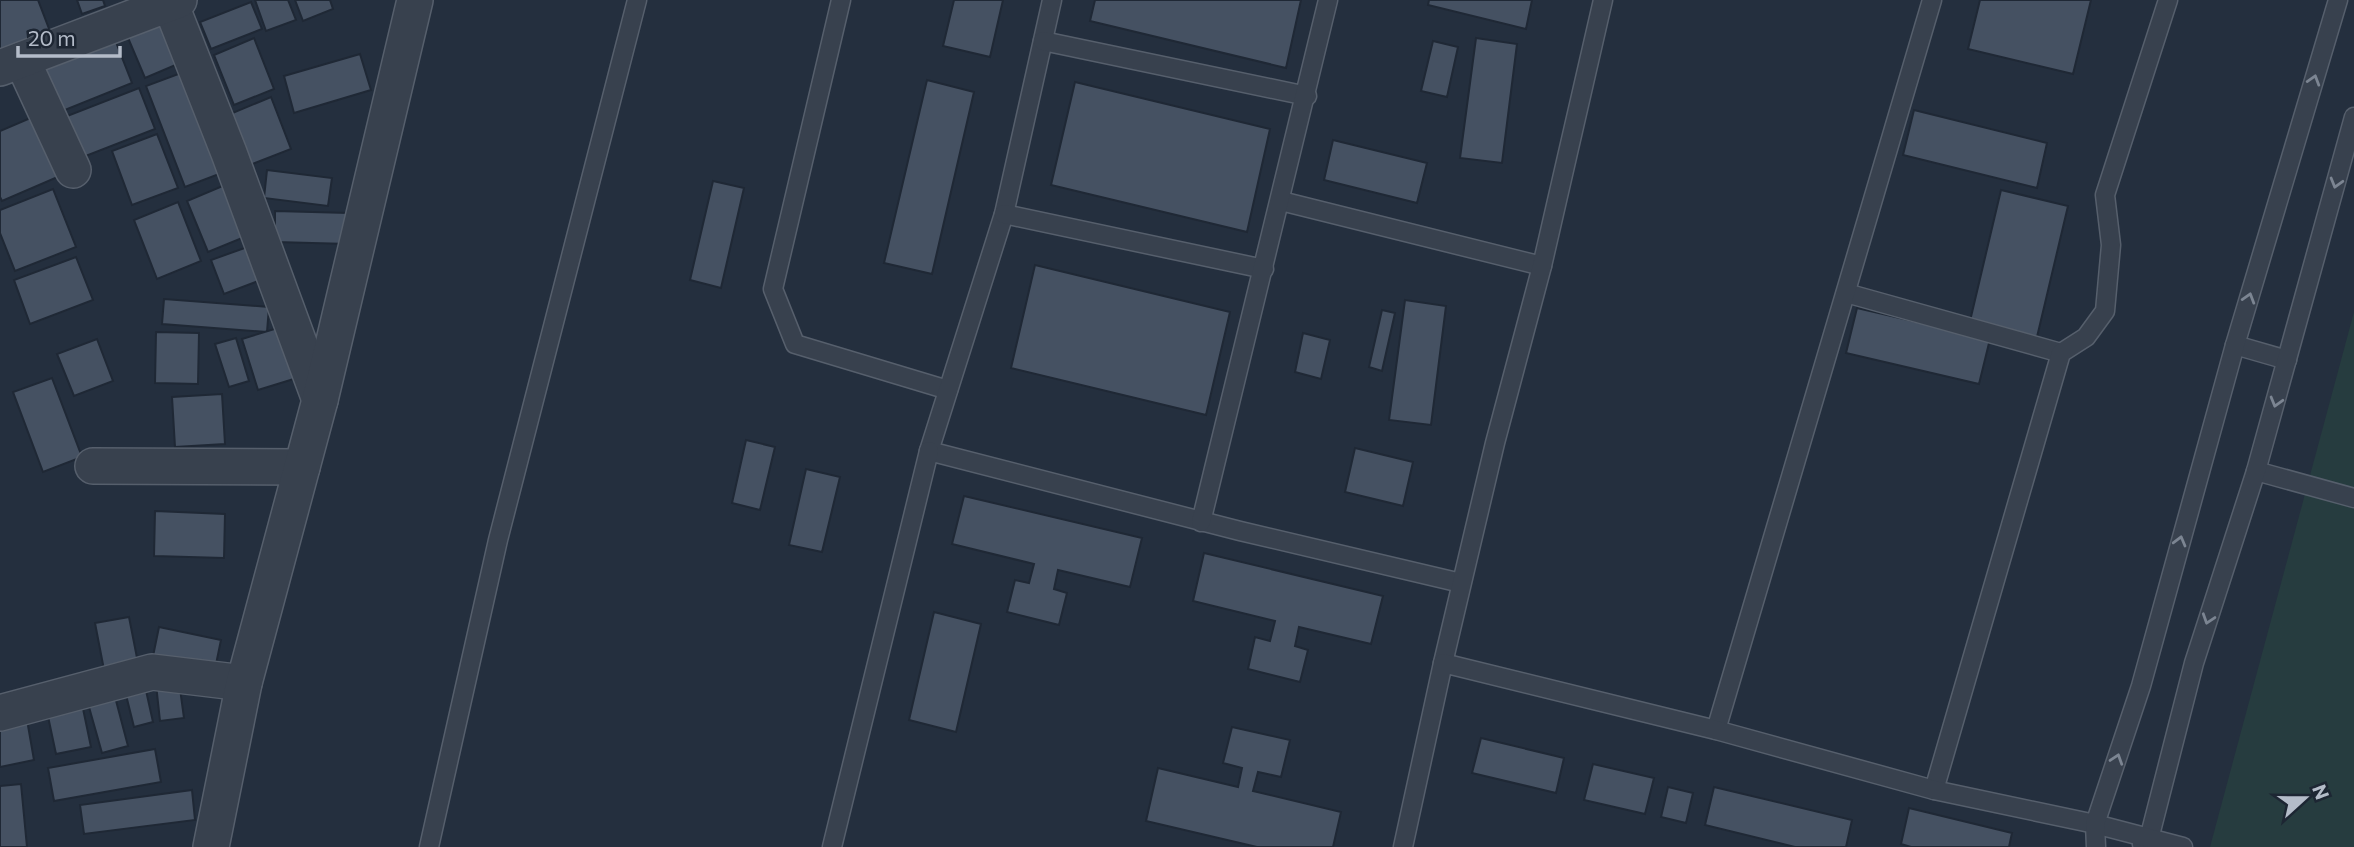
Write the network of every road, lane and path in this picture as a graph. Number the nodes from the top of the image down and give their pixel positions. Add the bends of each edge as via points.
1 (415, 0) edge
2 (637, 0) edge
3 (841, 0) edge
4 (1052, 0) edge
5 (1328, 0) edge
6 (1603, 0) edge
7 (1932, 0) edge
8 (2168, 0) edge
9 (2338, 0) edge
10 (174, 2) edge
11 (1043, 41) junction
12 (11, 64) edge
13 (1307, 96) junction
14 (2354, 117) edge
15 (73, 170) dead end
16 (1281, 201) junction
17 (1004, 214) junction
18 (1542, 266) junction
19 (1264, 269) junction
20 (1846, 293) junction
21 (2235, 345) junction
22 (2061, 354) junction
23 (2287, 360) junction
24 (948, 390) junction
25 (320, 400) junction
26 (929, 451) junction
27 (93, 466) dead end
28 (302, 467) junction
29 (2256, 471) junction
30 (2354, 498) edge
31 (1201, 522) junction
32 (1461, 583) junction
33 (1443, 663) junction
34 (244, 683) junction
35 (0, 713) edge
36 (1716, 730) junction
37 (1934, 790) junction
38 (2095, 824) junction
39 (2144, 843) edge
40 (211, 847) edge
41 (429, 847) edge
42 (832, 847) edge
43 (1403, 847) edge
44 (2096, 847) edge
45 (2183, 847) edge

1 - 25 street
2 - 41 lane via 498,540
3 - 24 lane via 773,289 794,344
4 - 11 lane
5 - 13 lane
6 - 18 lane
7 - 20 lane
8 - 22 lane via 2105,195 2111,245 2105,311 2086,337
21 -> 9 lane
10 - 12 street
10 - 25 street
11 - 13 lane
11 - 17 lane
12 - 15 street
13 - 16 lane
14 -> 23 lane
16 - 18 lane
16 - 19 lane
17 - 19 lane
17 - 24 lane
18 - 32 lane
19 - 31 lane
20 - 22 lane
20 - 36 lane
21 - 23 lane
38 -> 21 lane via 2141,686
22 - 37 lane
23 -> 29 lane
24 - 26 lane
25 - 28 street
26 - 31 lane
26 - 42 lane
27 - 28 street
28 - 34 street
29 - 30 lane
29 -> 39 lane via 2194,663
31 - 32 lane
32 - 33 lane
33 - 36 lane
33 - 43 lane
34 - 35 street via 152,672
34 - 40 street
36 - 37 lane
37 - 38 lane
38 - 39 lane
38 - 44 lane
39 - 45 lane

